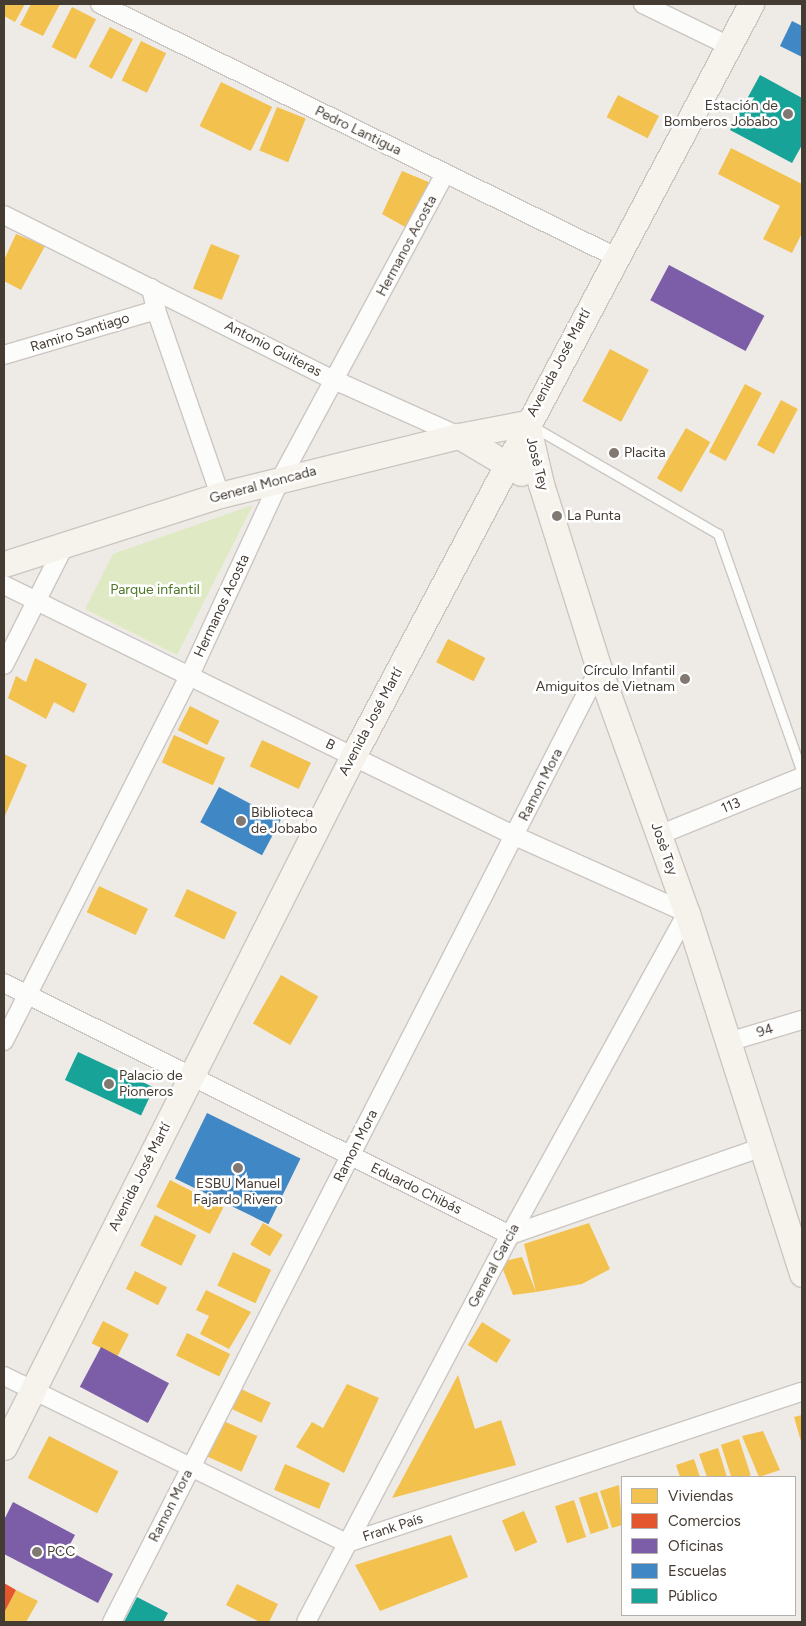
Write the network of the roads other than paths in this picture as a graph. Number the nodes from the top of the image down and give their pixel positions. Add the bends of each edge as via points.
1 (100, 4) edge
2 (643, 4) edge
3 (751, 4) edge
4 (729, 46) junction
5 (446, 174) junction
6 (4, 215) edge
7 (616, 257) junction
8 (151, 288) junction
9 (156, 310) junction
10 (4, 355) edge
11 (334, 380) junction
12 (528, 423) junction
13 (459, 436) junction
14 (506, 465) junction
15 (280, 480) junction
16 (541, 484) junction
17 (220, 496) junction
18 (65, 544) junction
19 (4, 564) edge
20 (4, 584) edge
21 (36, 601) junction
22 (4, 665) edge
23 (599, 669) junction
24 (189, 676) junction
25 (353, 756) junction
26 (802, 772) edge
27 (802, 777) edge
28 (659, 834) junction
29 (515, 836) junction
30 (687, 913) junction
31 (4, 983) edge
32 (28, 995) junction
33 (802, 1020) edge
34 (4, 1041) edge
35 (728, 1042) junction
36 (191, 1076) junction
37 (762, 1147) junction
38 (351, 1156) junction
39 (510, 1236) junction
40 (802, 1274) edge
41 (4, 1376) edge
42 (33, 1390) junction
43 (802, 1392) edge
44 (4, 1447) edge
45 (192, 1467) junction
46 (348, 1543) junction
47 (112, 1622) edge
48 (306, 1622) edge

1 - 5 street, Pedro Lantigua
2 - 4 street
3 - 4 main road, Avenida José Martí
4 - 7 main road, Avenida José Martí
5 - 7 street, Pedro Lantigua
5 - 11 street, Hermanos Acosta
6 - 8 street, Antonio Guiteras
7 - 12 main road, Avenida José Martí
8 - 9 street
8 - 11 street, Antonio Guiteras
9 - 10 street, Ramiro Santiago
9 - 17 street
11 - 13 street, Antonio Guiteras
11 - 15 street, Hermanos Acosta
12 - 13 main road, General Moncada
12 - 14 main road, Avenida José Martí
12 - 16 main road, Josè Tey
12 - 26 lane via 718,534
13 - 14 main road, Antonio Guiteras
13 - 15 main road, General Moncada
14 - 16 main road, Antonio Guiteras
14 - 25 main road, Avenida José Martí
15 - 17 main road, General Moncada
15 - 24 street, Hermanos Acosta
16 - 23 main road, Josè Tey
17 - 18 main road, General Moncada
18 - 19 main road, General Moncada
18 - 21 street
20 - 21 street, B
21 - 22 street
21 - 24 street, B
23 - 28 main road, Josè Tey
23 - 29 street, Ramon Mora
24 - 25 street, B
24 - 32 street, Hermanos Acosta
25 - 29 street, B
25 - 36 main road, Avenida José Martí
27 - 28 street, 113
28 - 30 main road, Josè Tey
29 - 30 street, B
29 - 38 street, Ramon Mora
30 - 35 main road, Josè Tey
30 - 39 street, General Garcia
31 - 32 street, Eduardo Chibás
32 - 34 street, Hermanos Acosta
32 - 36 street, Eduardo Chibás
33 - 35 street, 94
35 - 37 main road, Josè Tey
36 - 38 street, Eduardo Chibás
36 - 42 main road, Avenida José Martí
37 - 39 street
37 - 40 main road, Josè Tey
38 - 39 street, Eduardo Chibás
38 - 45 street, Ramon Mora
39 - 46 street, General Garcia
41 - 42 street, Frank País
42 - 44 main road, Avenida José Martí
42 - 45 street, Frank País
43 - 46 street, Frank País
45 - 46 street, Frank País
45 - 47 street, Ramon Mora
46 - 48 street, General Garcia

